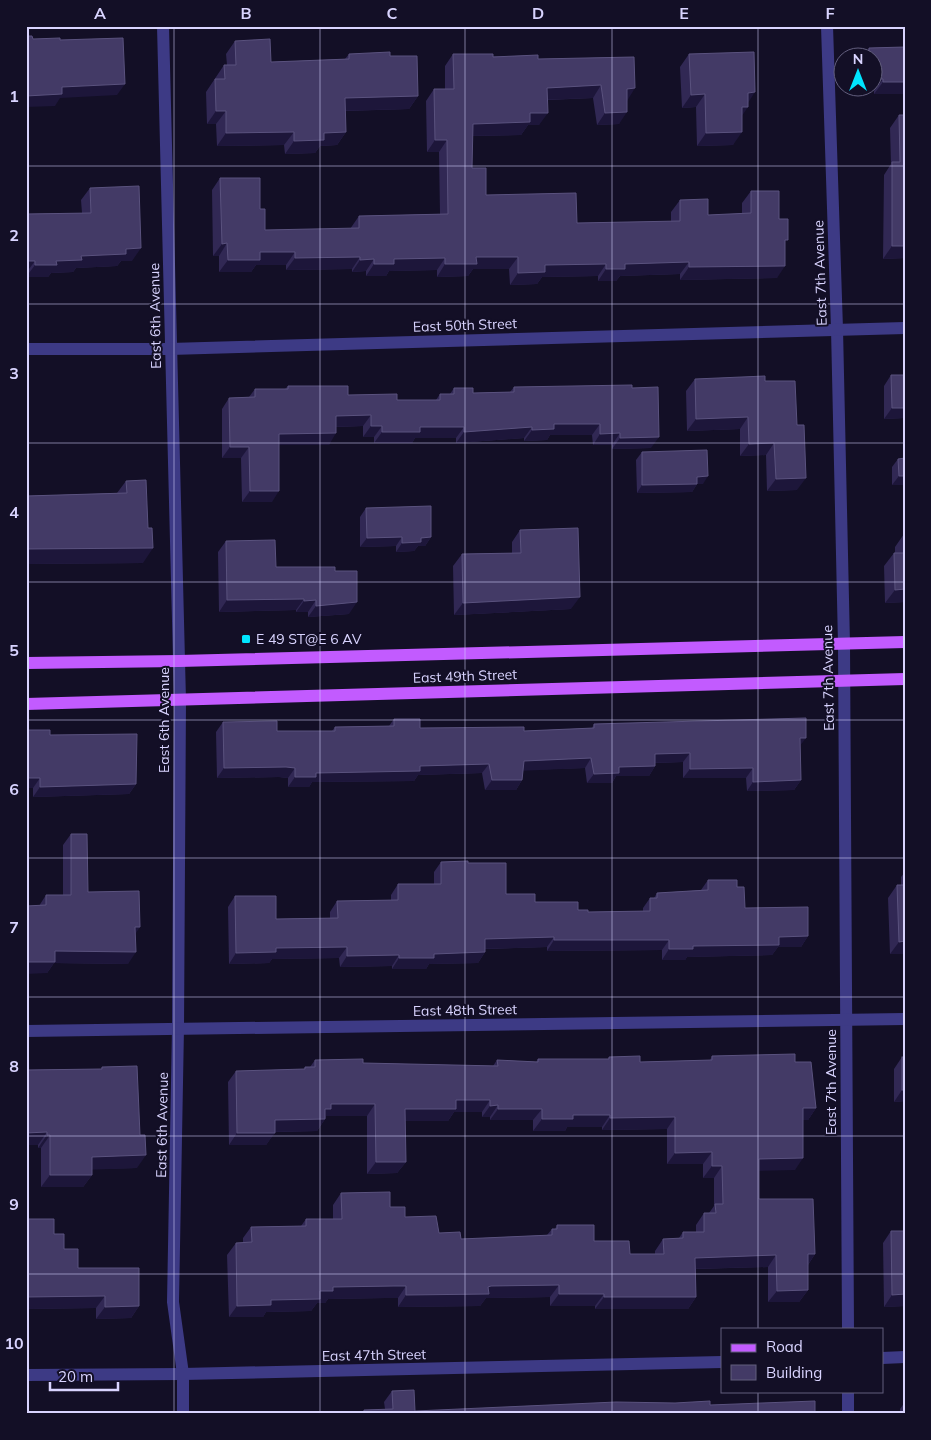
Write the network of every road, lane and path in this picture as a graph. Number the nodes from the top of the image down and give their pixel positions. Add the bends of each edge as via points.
1 (163, 26) edge
2 (827, 26) edge
3 (905, 328) edge
4 (837, 329) junction
5 (26, 349) edge
6 (170, 349) junction
7 (905, 642) edge
8 (844, 644) junction
9 (179, 661) junction
10 (26, 663) edge
11 (905, 679) edge
12 (844, 680) junction
13 (180, 700) junction
14 (26, 704) edge
15 (905, 1018) edge
16 (846, 1021) junction
17 (178, 1028) junction
18 (26, 1031) edge
19 (848, 1328) edge
20 (905, 1357) edge
21 (884, 1358) edge
22 (721, 1362) edge
23 (183, 1374) junction
24 (26, 1375) edge
25 (848, 1392) edge
26 (183, 1414) edge
27 (848, 1414) edge

1 - 6 street, East 6th Avenue
2 - 4 street, East 7th Avenue
3 - 4 street, East 50th Street
4 - 6 street, East 50th Street
4 - 8 street, East 7th Avenue
5 - 6 street, East 50th Street
6 - 9 street, East 6th Avenue
7 - 8 main road, East 49th Street
8 - 9 main road, East 49th Street
8 - 12 street, East 7th Avenue
9 - 10 main road, East 49th Street
9 - 13 street, East 6th Avenue
11 - 12 main road, East 49th Street
12 - 13 main road, East 49th Street
12 - 16 street, East 7th Avenue
13 - 14 main road, East 49th Street
13 - 17 street, East 6th Avenue
15 - 16 street, East 48th Street
16 - 17 street, East 48th Street
16 - 19 street, East 7th Avenue
17 - 18 street, East 48th Street
17 - 23 street, East 6th Avenue via 173,1302
20 - 21 street
22 - 23 street, East 47th Street
23 - 24 street, East 47th Street
23 - 26 street, East 6th Avenue
25 - 27 street

